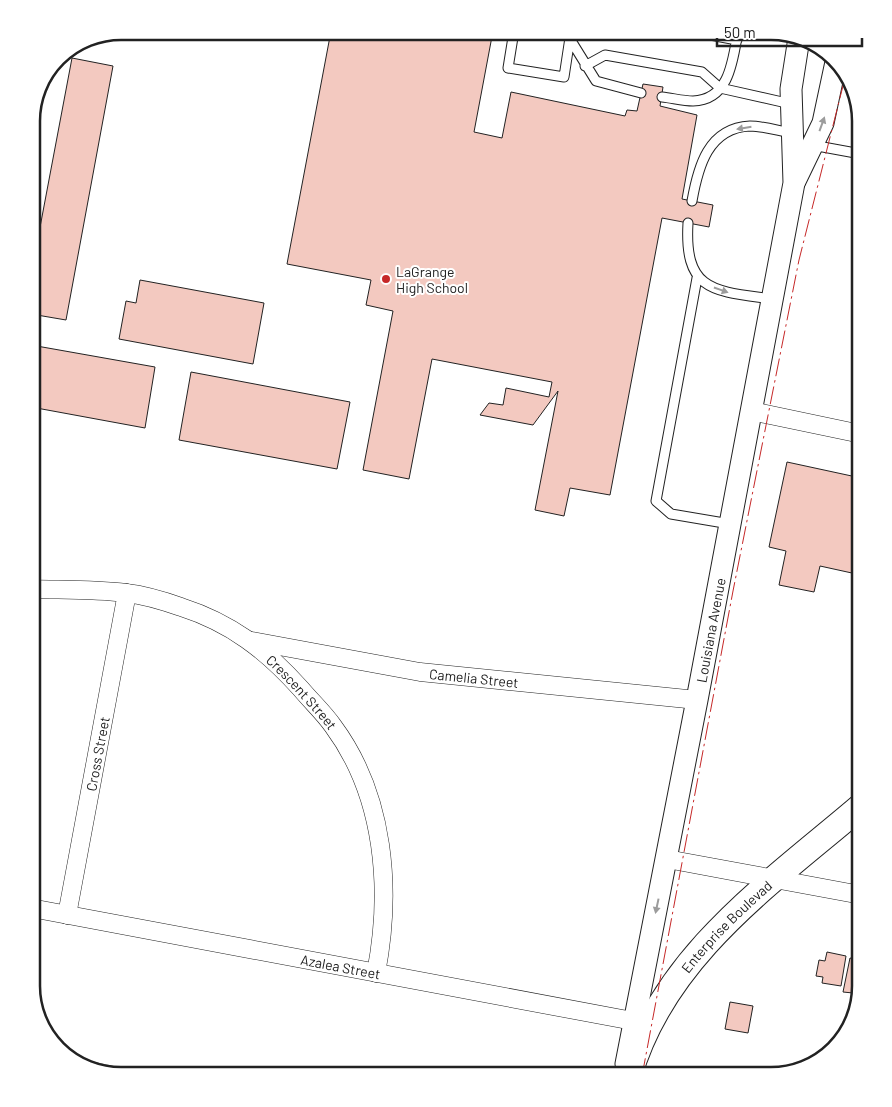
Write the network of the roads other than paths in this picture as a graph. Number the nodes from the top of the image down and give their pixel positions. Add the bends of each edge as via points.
1 (513, 40) edge
2 (569, 40) edge
3 (572, 40) edge
4 (736, 40) edge
5 (798, 45) edge
6 (585, 66) junction
7 (834, 71) edge
8 (720, 88) junction
9 (641, 93) dead end
10 (662, 96) dead end
11 (791, 104) junction
12 (792, 133) junction
13 (812, 145) junction
14 (852, 152) edge
15 (794, 184) junction
16 (692, 201) dead end
17 (688, 223) dead end
18 (698, 278) junction
19 (772, 299) junction
20 (751, 411) junction
21 (852, 432) edge
22 (730, 524) junction
23 (40, 589) edge
24 (127, 593) junction
25 (252, 641) junction
26 (698, 700) junction
27 (852, 814) edge
28 (667, 859) junction
29 (776, 879) junction
30 (852, 893) edge
31 (40, 910) edge
32 (66, 915) junction
33 (376, 973) junction
34 (641, 1024) junction
35 (626, 1067) edge
36 (632, 1067) edge

1 - 2 lane via 508,68 564,77
3 - 6 lane
4 - 8 lane via 730,74
5 - 11 street, Louisiana Avenue via 790,89
6 - 8 lane via 605,55 702,72
6 - 9 lane via 596,81
13 -> 7 street, Louisiana Avenue via 823,123
8 - 10 lane via 709,98 693,101
8 - 11 lane
11 - 12 street, Louisiana Avenue
12 - 15 street, Louisiana Avenue
12 -> 16 lane via 750,126 724,132 707,150 697,174
13 - 14 lane
13 - 15 street, Louisiana Avenue
15 - 19 street, Louisiana Avenue
17 - 18 lane via 686,244 689,261
18 -> 19 lane via 734,294
18 - 22 lane via 656,501 671,514
19 - 20 street, Louisiana Avenue
20 - 21 street
20 - 22 street, Louisiana Avenue
22 - 26 street, Louisiana Avenue
23 - 24 street, Crescent Street
24 - 25 street, Crescent Street via 182,607 232,628
24 - 32 street, Cross Street
25 - 26 street, Camelia Street via 420,672
25 - 33 street, Crescent Street via 291,678 334,727 366,790 384,864 382,941
26 - 28 street, Louisiana Avenue
27 - 29 main road, Enterprise Boulevad
28 - 29 street
28 -> 34 street, Louisiana Avenue
29 - 30 street
29 - 34 main road, Enterprise Boulevad via 718,929 667,996
31 - 32 street, Azalea Street
32 - 33 street, Azalea Street
33 - 34 street, Azalea Street
34 - 35 street, Louisiana Avenue
34 - 36 main road, Enterprise Boulevad

